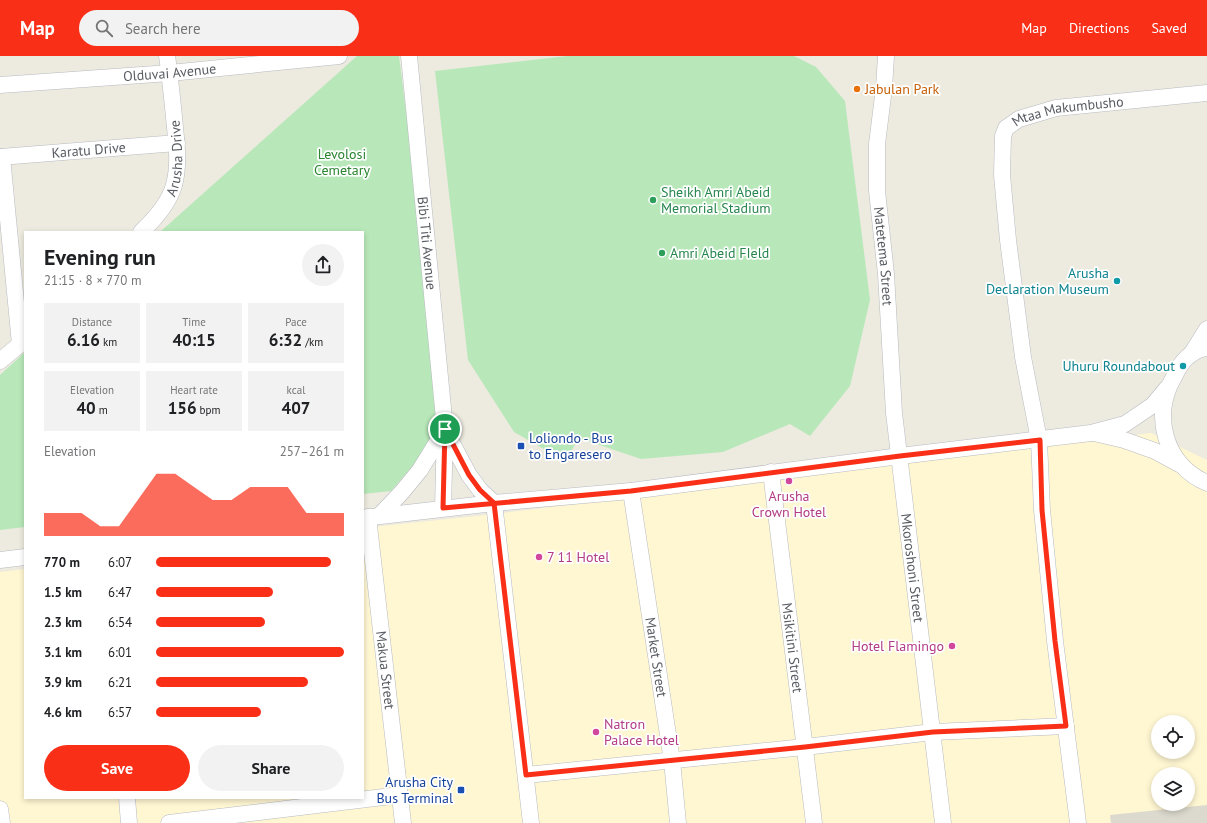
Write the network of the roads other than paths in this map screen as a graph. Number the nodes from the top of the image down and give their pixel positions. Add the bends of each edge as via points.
1 (167, 56) edge
2 (338, 56) edge
3 (409, 56) edge
4 (886, 56) edge
5 (170, 73) junction
6 (0, 85) edge
7 (1207, 94) edge
8 (177, 143) junction
9 (1, 157) edge
10 (142, 231) edge
11 (1207, 329) edge
12 (22, 342) edge
13 (1200, 350) edge
14 (0, 361) edge
15 (1167, 388) junction
16 (445, 429) junction
17 (1091, 433) junction
18 (1040, 440) junction
19 (900, 456) junction
20 (1182, 465) junction
21 (771, 472) junction
22 (1204, 482) edge
23 (631, 491) junction
24 (494, 503) junction
25 (443, 508) junction
26 (370, 517) edge
27 (24, 557) edge
28 (0, 560) edge
29 (1066, 726) junction
30 (933, 732) junction
31 (805, 747) junction
32 (672, 761) junction
33 (526, 775) junction
34 (400, 796) junction
35 (127, 799) edge
36 (0, 809) edge
37 (267, 811) edge
38 (2, 823) edge
39 (129, 823) edge
40 (168, 823) edge
41 (403, 823) edge
42 (531, 823) edge
43 (678, 823) edge
44 (814, 823) edge
45 (943, 823) edge
46 (1078, 823) edge

1 - 5 street, Arusha Drive
2 - 5 street, Olduvai Avenue
3 - 16 street, Bibi Titi Avenue
4 - 19 street, Matetema Street via 877,144 877,191 886,274 894,413
5 - 6 street, Olduvai Avenue
5 - 8 street, Arusha Drive
7 - 18 street, Mtaa Makumbusho via 1056,108 1019,119 1006,128 1003,136 1002,175 1008,240 1023,357
8 - 9 street, Karatu Drive
8 - 10 street, Arusha Drive via 177,169 172,190 154,221
9 - 12 street
11 - 13 street
12 - 14 street
13 - 15 street via 1180,366
15 - 17 street via 1153,405 1125,424
15 - 20 street via 1163,408 1164,429 1170,448
16 - 24 street via 469,475
16 - 25 street, Bibi Titi Avenue
16 - 26 street via 420,470 402,492
17 - 18 street
17 - 20 street via 1124,440 1155,451
18 - 19 street
18 - 29 street via 1042,510
19 - 21 street
19 - 30 street, Mkoroshoni Street
20 - 22 street
21 - 23 street
21 - 31 street, Msikitini Street
23 - 24 street
23 - 32 street, Market Street
24 - 25 street
24 - 33 street
25 - 26 street
26 - 34 street, Makua Street
27 - 28 street
29 - 30 street
29 - 46 street
30 - 31 street
30 - 45 street, Mkoroshoni Street
31 - 32 street
31 - 44 street, Msikitini Street
32 - 33 street
32 - 43 street, Market Street
33 - 42 street
34 - 37 street
34 - 41 street, Makua Street
35 - 39 street
36 - 38 street
37 - 40 street

